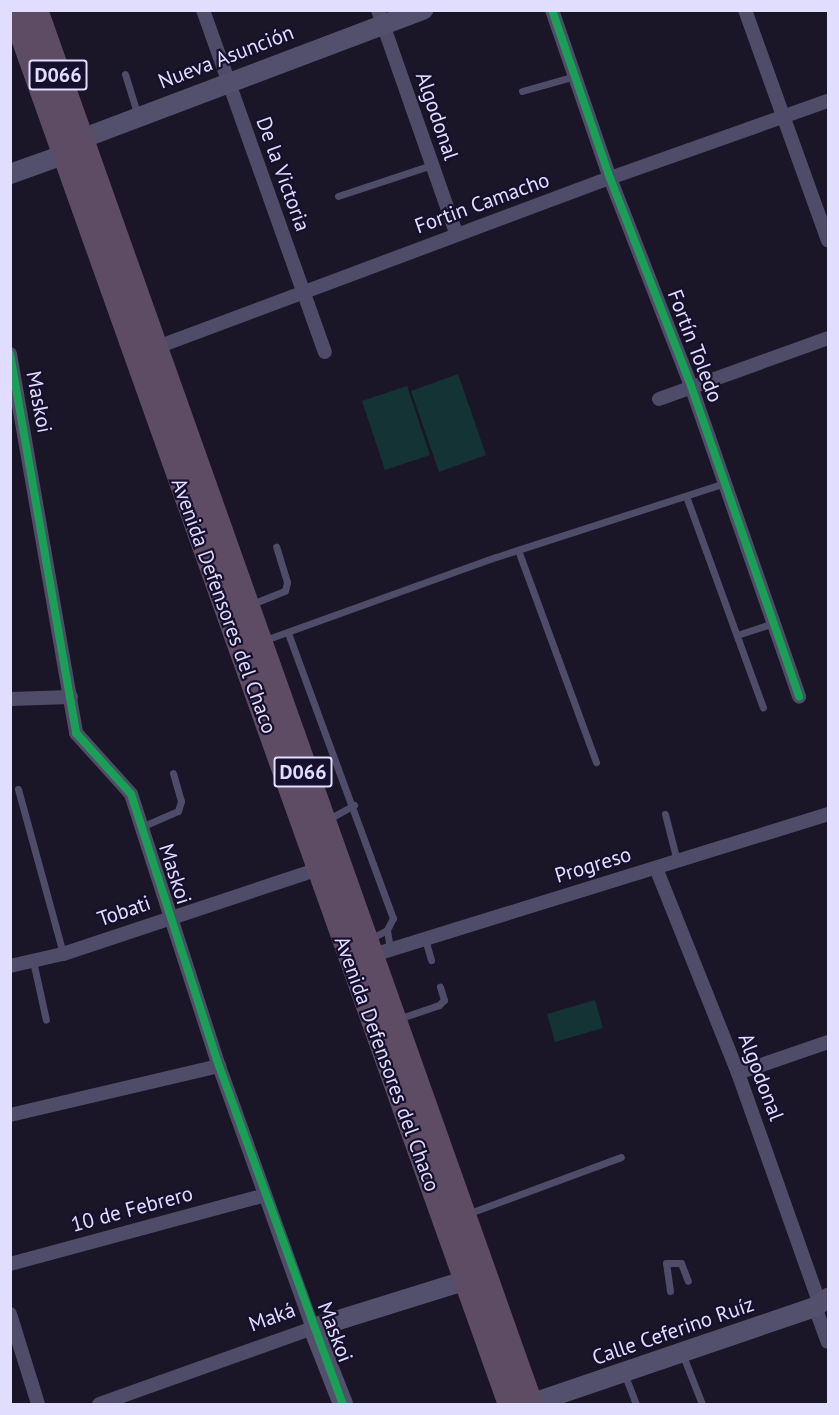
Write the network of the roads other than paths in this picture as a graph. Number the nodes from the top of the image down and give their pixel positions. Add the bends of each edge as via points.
1 (14, 10) edge
2 (35, 10) edge
3 (203, 10) edge
4 (423, 10) edge
5 (552, 10) edge
6 (745, 10) edge
7 (380, 18) edge
8 (125, 74) dead end
9 (574, 76) junction
10 (226, 81) junction
11 (522, 91) dead end
12 (828, 101) edge
13 (138, 116) junction
14 (784, 116) junction
15 (71, 148) junction
16 (432, 165) junction
17 (10, 174) edge
18 (610, 178) junction
19 (338, 196) dead end
20 (457, 235) junction
21 (828, 240) edge
22 (304, 292) junction
23 (828, 338) edge
24 (152, 349) junction
25 (325, 352) dead end
26 (10, 354) edge
27 (692, 386) junction
28 (659, 399) dead end
29 (725, 483) junction
30 (686, 496) junction
31 (276, 547) dead end
32 (518, 550) junction
33 (244, 607) junction
34 (774, 623) junction
35 (288, 633) junction
36 (737, 635) junction
37 (257, 642) junction
38 (71, 697) junction
39 (799, 697) dead end
40 (10, 699) edge
41 (763, 707) dead end
42 (596, 762) dead end
43 (173, 772) dead end
44 (18, 789) dead end
45 (354, 805) junction
46 (665, 814) dead end
47 (828, 814) edge
48 (321, 823) junction
49 (141, 827) junction
50 (677, 861) junction
51 (656, 868) junction
52 (318, 869) junction
53 (170, 917) junction
54 (387, 930) junction
55 (425, 939) junction
56 (375, 950) junction
57 (63, 954) junction
58 (432, 960) dead end
59 (33, 961) junction
60 (10, 966) edge
61 (440, 987) dead end
62 (46, 1020) dead end
63 (393, 1021) junction
64 (828, 1042) edge
65 (219, 1066) junction
66 (738, 1073) junction
67 (10, 1115) edge
68 (621, 1156) dead end
69 (265, 1195) junction
70 (462, 1216) junction
71 (10, 1264) edge
72 (464, 1281) junction
73 (688, 1281) dead end
74 (670, 1291) dead end
75 (821, 1295) edge
76 (10, 1314) edge
77 (313, 1328) junction
78 (828, 1342) edge
79 (685, 1349) junction
80 (624, 1373) junction
81 (38, 1404) edge
82 (99, 1404) edge
83 (343, 1404) edge
84 (511, 1404) edge
85 (530, 1404) edge
86 (636, 1404) edge
87 (702, 1404) edge

1 - 15 highway, Avenida Defensores del Chaco / D066
2 - 15 highway, Avenida Defensores del Chaco / D066
3 - 10 street, De la Victoria
4 - 7 street, Nueva Asunción
5 - 9 street, Fortín Toledo
6 - 14 street
7 - 10 street, Nueva Asunción
7 - 16 street, Algodonal
8 - 13 lane
9 - 11 lane
9 - 18 street, Fortín Toledo
10 - 13 street, Nueva Asunción
10 - 22 street, De la Victoria
12 - 14 street, Fortin Camacho
13 - 15 street, Nueva Asunción
14 - 18 street, Fortin Camacho
14 - 21 street
15 - 17 street, Nueva Asunción
15 - 24 highway, Avenida Defensores del Chaco / D066
15 - 52 highway, Avenida Defensores del Chaco / D066
16 - 19 lane
16 - 20 street, Algodonal
18 - 20 street, Fortin Camacho
18 - 27 street, Fortín Toledo
20 - 22 street, Fortin Camacho
22 - 24 street, Fortin Camacho
22 - 25 street, De la Victoria
23 - 27 street
24 - 33 highway, Avenida Defensores del Chaco / D066
26 - 38 street, Maskoi
27 - 28 street
27 - 29 street, Fortín Toledo
29 - 30 lane
29 - 34 street, Fortín Toledo
30 - 32 lane
30 - 36 lane
31 - 33 lane via 287,582 285,591
32 - 35 lane
32 - 42 lane
33 - 37 highway, Avenida Defensores del Chaco / D066
34 - 36 lane
34 - 39 street, Fortín Toledo
35 - 37 lane
35 - 45 lane
36 - 41 lane
37 - 48 highway, Avenida Defensores del Chaco / D066
38 - 40 street
38 - 49 street, Maskoi via 76,733 131,794
43 - 49 lane via 181,801 178,811
44 - 57 lane
45 - 48 lane
45 - 54 lane via 393,918
46 - 50 lane
47 - 50 street, Progreso
48 - 56 highway, Avenida Defensores del Chaco / D066
49 - 53 street, Maskoi
50 - 51 street, Progreso
51 - 55 street, Progreso
51 - 66 street, Algodonal
52 - 53 street, Tobati
52 - 72 highway, Avenida Defensores del Chaco / D066
53 - 57 street, Tobati
53 - 65 street, Maskoi
54 - 56 lane
54 - 56 lane
55 - 56 street, Progreso
55 - 58 lane
56 - 63 highway, Avenida Defensores del Chaco / D066
57 - 59 street, Tobati
59 - 60 street, Tobati
59 - 62 lane
61 - 63 lane via 444,1000 439,1005
63 - 70 highway, Avenida Defensores del Chaco / D066
64 - 66 street
65 - 67 street
65 - 69 street, Maskoi
66 - 75 street, Algodonal
68 - 70 lane
69 - 71 street, 10 de Febrero
69 - 77 street, Maskoi
70 - 85 highway, Avenida Defensores del Chaco / D066
72 - 77 street, Maká
72 - 84 highway, Avenida Defensores del Chaco / D066
73 - 74 lane via 681,1263 666,1263
75 - 78 street, Algodonal
75 - 79 street, Calle Ceferino Ruíz
76 - 81 street
77 - 82 street, Maká
77 - 83 street, Maskoi
79 - 80 street, Calle Ceferino Ruíz
79 - 87 lane
80 - 85 street, Calle Ceferino Ruíz
80 - 86 lane

